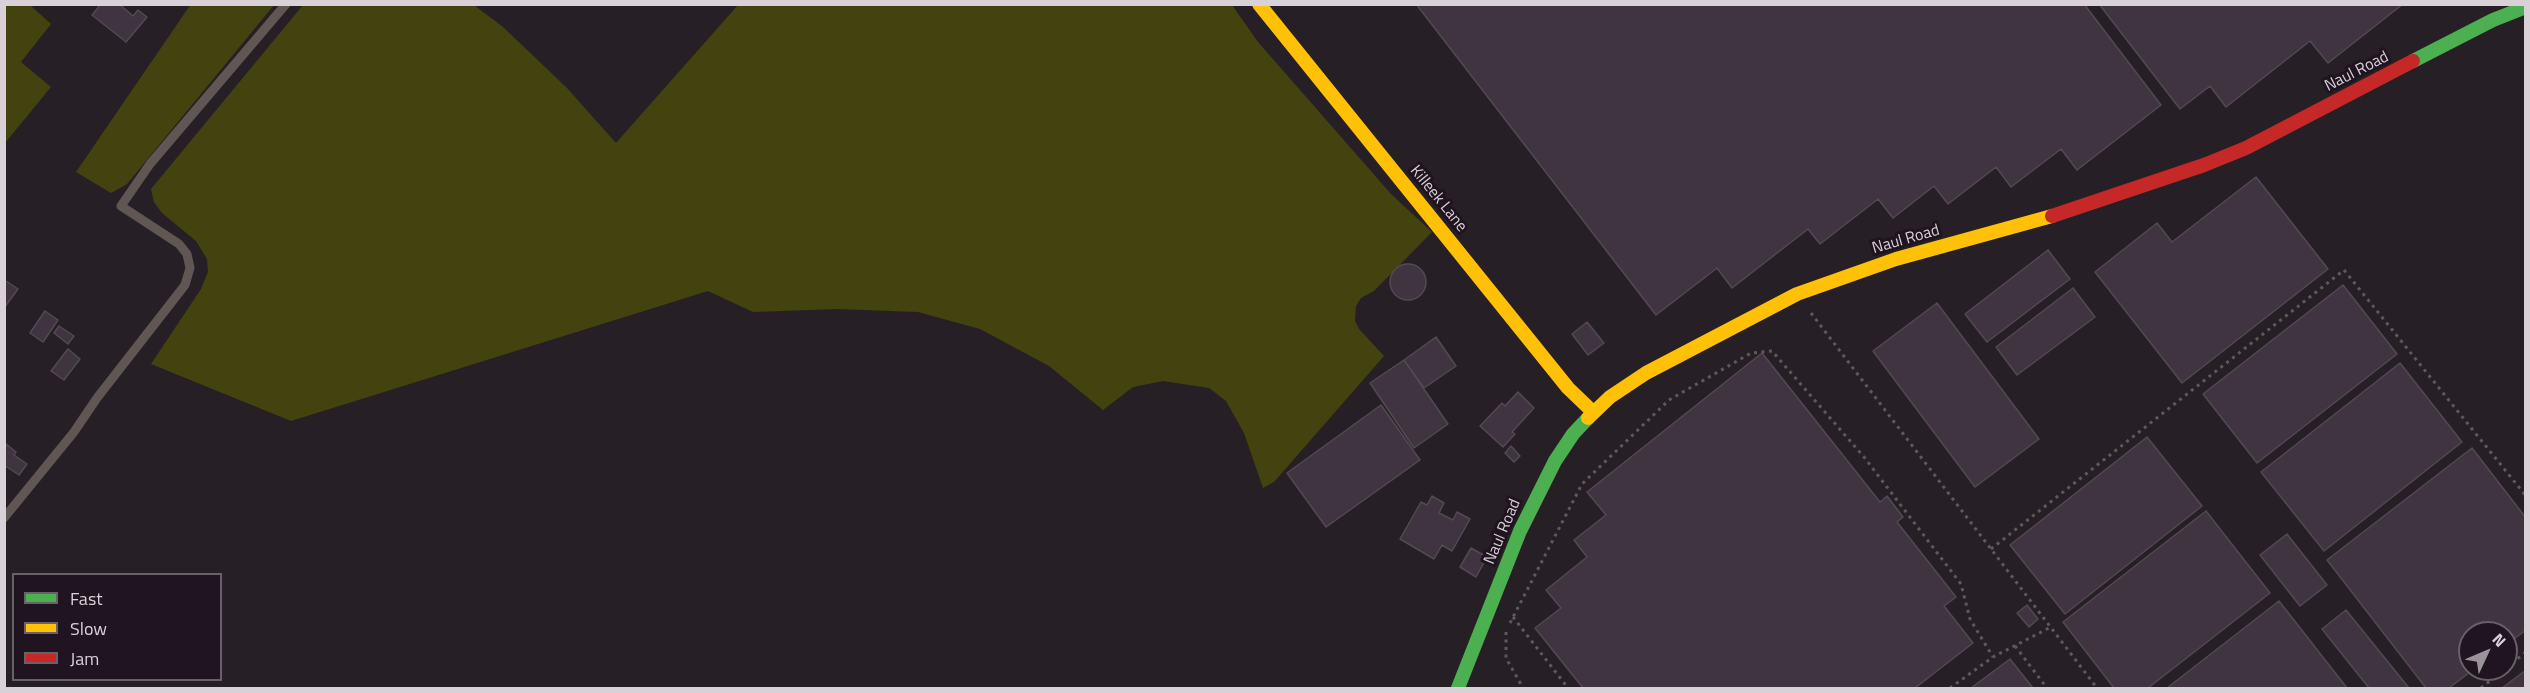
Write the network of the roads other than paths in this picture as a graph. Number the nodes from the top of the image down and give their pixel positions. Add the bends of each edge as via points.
1 (286, 4) edge
2 (1259, 4) edge
3 (2526, 7) edge
4 (1593, 412) junction
5 (4, 518) edge
6 (1458, 688) edge

1 - 5 lane via 150,164 122,206 180,244 190,268 185,285
2 - 4 main road, Killeek Lane via 1568,387
3 - 4 main road, Naul Road via 2493,20 2246,148 2204,165 2040,220 1896,259 1797,294 1646,373
4 - 6 main road, Naul Road via 1573,434 1539,490

